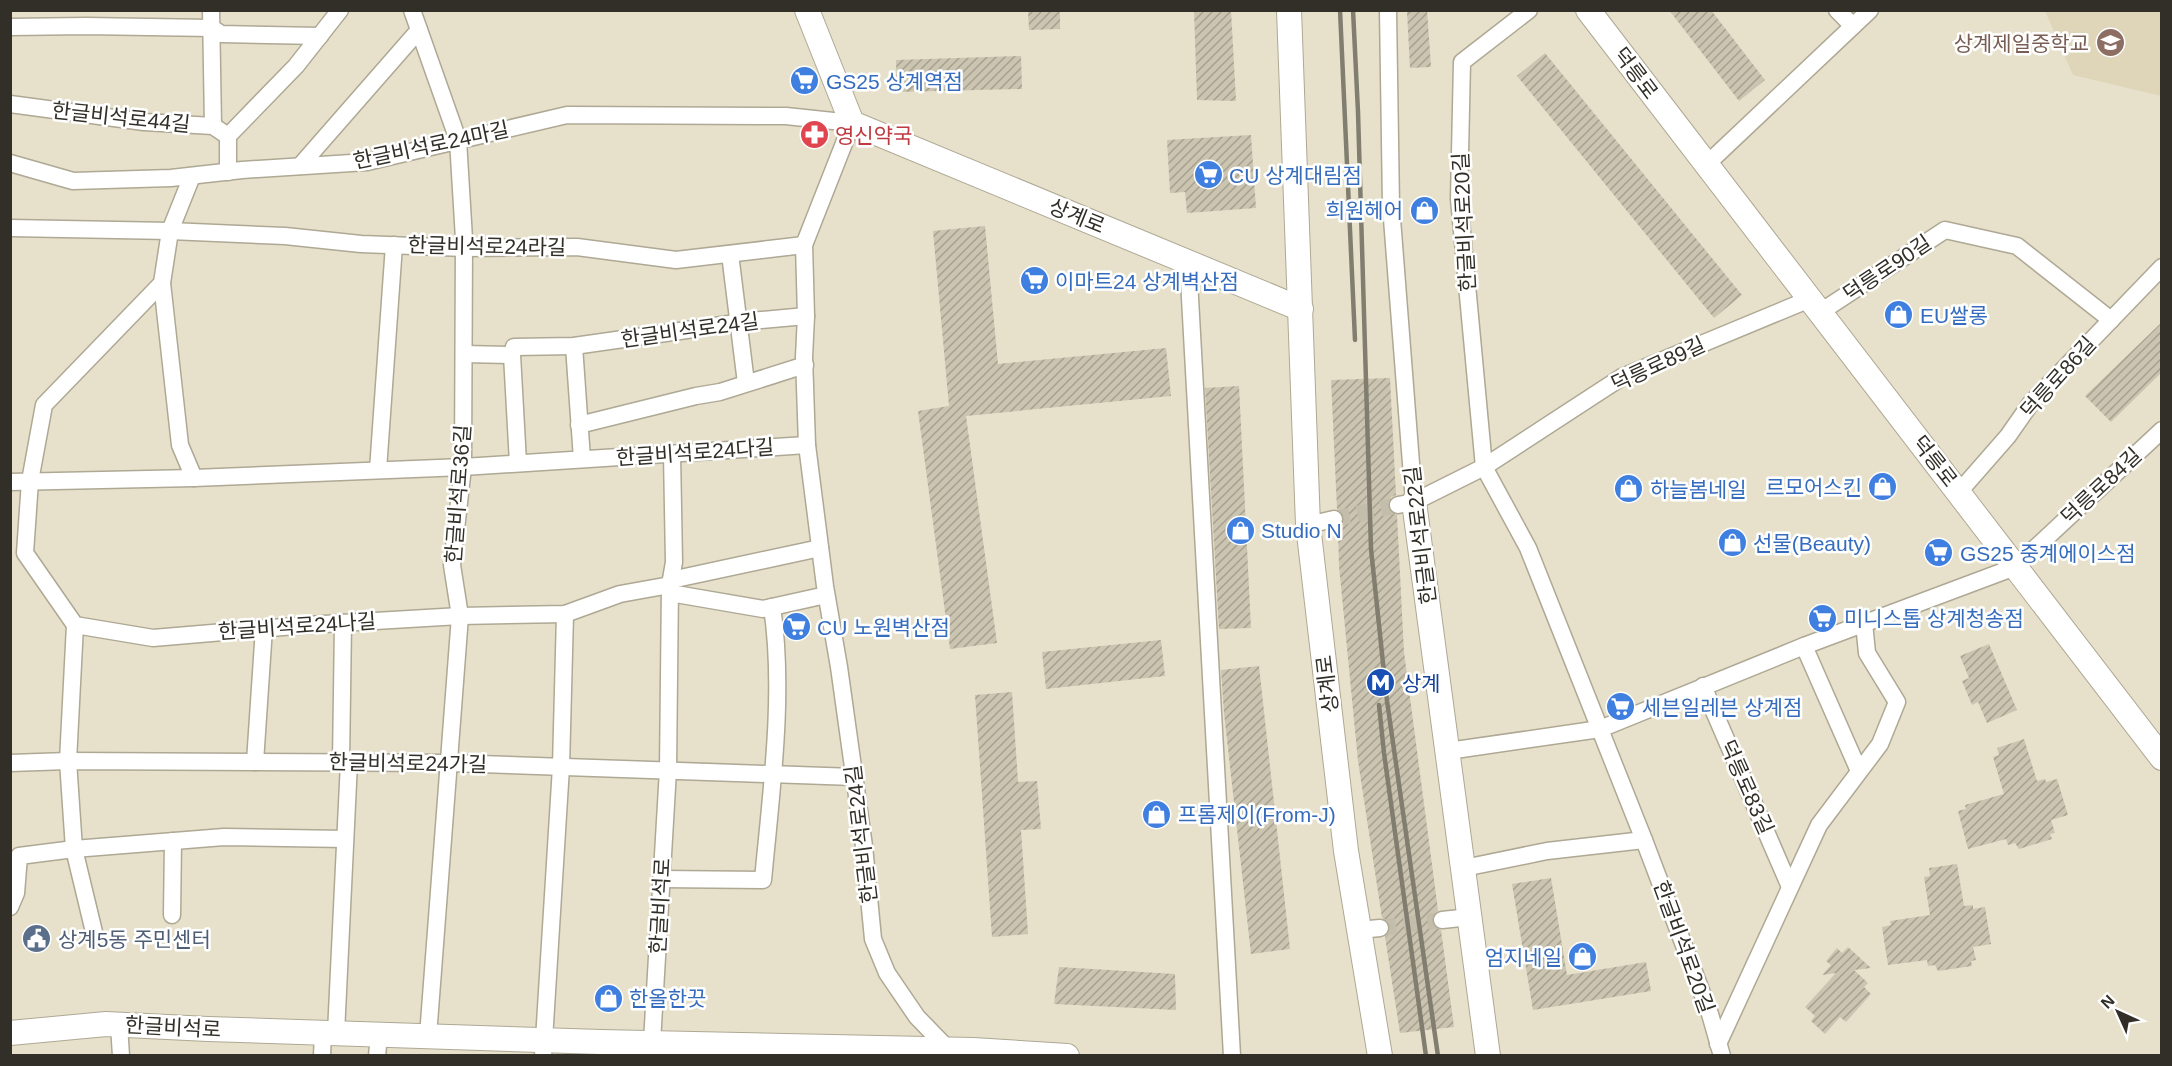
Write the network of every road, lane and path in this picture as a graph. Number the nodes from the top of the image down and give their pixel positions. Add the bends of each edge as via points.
1 (211, 10) edge
2 (340, 10) edge
3 (412, 10) edge
4 (807, 10) edge
5 (1289, 10) edge
6 (1388, 10) edge
7 (1529, 10) edge
8 (1588, 10) edge
9 (1837, 10) edge
10 (1870, 10) edge
11 (1853, 26) junction
12 (10, 27) edge
13 (212, 28) junction
14 (419, 30) junction
15 (320, 36) junction
16 (10, 104) edge
17 (852, 123) junction
18 (213, 126) junction
19 (228, 136) junction
20 (458, 140) junction
21 (10, 163) edge
22 (1706, 165) junction
23 (300, 166) junction
24 (228, 172) junction
25 (192, 176) junction
26 (10, 228) edge
27 (170, 231) junction
28 (394, 245) junction
29 (804, 245) junction
30 (465, 248) junction
31 (730, 254) junction
32 (1188, 262) junction
33 (2162, 267) edge
34 (162, 283) junction
35 (1814, 306) junction
36 (1301, 309) junction
37 (806, 316) junction
38 (2110, 320) junction
39 (738, 324) junction
40 (574, 346) junction
41 (464, 354) junction
42 (512, 355) junction
43 (805, 365) junction
44 (746, 383) junction
45 (579, 425) junction
46 (2162, 430) edge
47 (807, 445) junction
48 (672, 454) junction
49 (582, 459) junction
50 (518, 463) junction
51 (463, 467) junction
52 (1484, 467) junction
53 (378, 470) junction
54 (194, 478) junction
55 (10, 482) edge
56 (30, 482) junction
57 (1959, 492) junction
58 (1406, 503) junction
59 (1334, 519) tunnel mouth
60 (1308, 525) junction
61 (820, 548) junction
62 (2015, 567) junction
63 (671, 586) junction
64 (826, 595) junction
65 (772, 607) junction
66 (565, 614) junction
67 (460, 616) junction
68 (343, 623) junction
69 (1864, 623) junction
70 (75, 625) junction
71 (264, 628) junction
72 (1803, 646) junction
73 (1703, 686) junction
74 (1600, 729) junction
75 (1448, 751) junction
76 (2162, 758) edge
77 (68, 761) junction
78 (255, 762) junction
79 (345, 762) junction
80 (10, 763) edge
81 (448, 763) junction
82 (561, 767) junction
83 (668, 770) junction
84 (1859, 771) junction
85 (773, 774) junction
86 (854, 777) junction
87 (345, 839) junction
88 (1644, 840) junction
89 (173, 841) junction
90 (74, 849) junction
91 (1464, 868) junction
92 (662, 879) junction
93 (1790, 887) junction
94 (10, 907) edge
95 (172, 915) dead end
96 (1470, 917) junction
97 (1442, 920) tunnel mouth
98 (94, 932) dead end
99 (119, 1025) junction
100 (10, 1033) edge
101 (428, 1036) junction
102 (327, 1041) edge
103 (652, 1042) junction
104 (378, 1045) edge
105 (474, 1047) edge
106 (543, 1048) edge
107 (612, 1049) edge
108 (697, 1049) edge
109 (771, 1050) edge
110 (1720, 1050) edge
111 (833, 1051) edge
112 (920, 1052) edge
113 (951, 1052) edge
114 (122, 1056) edge
115 (1067, 1056) edge
116 (1232, 1056) edge
117 (1380, 1056) edge
118 (1488, 1056) edge

1 - 13 street
2 - 15 street
3 - 14 street, 한글비석로36길
4 - 17 main road
5 - 36 main road, 상계로
6 - 58 street, 한글비석로22길 via 1391,206
7 - 52 street, 한글비석로20길 via 1462,62 1459,199
8 - 22 main road, 덕릉로
9 - 11 street
10 - 11 street
11 - 22 street
12 - 13 street
13 - 15 street via 222,34
13 - 18 street
14 - 20 street, 한글비석로36길
14 - 23 street
15 - 19 street
16 - 18 street, 한글비석로44길 via 144,122
17 - 20 street, 한글비석로24마길 via 786,116 567,115
17 - 29 street, 한글비석로24길
17 - 32 main road, 상계로
18 - 19 street, 한글비석로44길
19 - 24 street
20 - 23 street, 한글비석로24마길 via 367,162
20 - 30 street, 한글비석로36길
21 - 25 street, 한글비석로24마길 via 73,181
22 - 35 main road, 덕릉로
23 - 24 street, 한글비석로24마길
24 - 25 street, 한글비석로24마길
25 - 27 street
26 - 27 street, 한글비석로24라길
27 - 28 street, 한글비석로24라길
27 - 34 street
28 - 30 street, 한글비석로24라길
28 - 53 street
29 - 31 street, 한글비석로24라길
29 - 37 street, 한글비석로24길
30 - 31 street, 한글비석로24라길 via 577,247 676,260
30 - 41 street, 한글비석로36길
31 - 39 street
32 - 36 main road, 상계로
32 - 116 street
33 - 38 street, 덕릉로86길
34 - 54 street via 180,445
34 - 56 street via 44,405
35 - 38 street, 덕릉로90길 via 1945,230 2018,246
35 - 52 street, 덕릉로89길 via 1622,377
35 - 57 main road, 덕릉로
36 - 60 main road, 상계로
37 - 39 street, 한글비석로24길
37 - 43 street, 한글비석로24길
38 - 57 street, 덕릉로86길 via 2031,403
39 - 40 street, 한글비석로24길
39 - 44 street
40 - 42 street via 514,347
40 - 45 street
41 - 42 street
41 - 51 street, 한글비석로36길
42 - 50 street
43 - 44 street
43 - 47 street, 한글비석로24길
44 - 45 street
45 - 49 street
46 - 62 street, 덕릉로84길
47 - 48 street, 한글비석로24다길
47 - 61 street, 한글비석로24길
48 - 49 street, 한글비석로24다길
48 - 63 street
49 - 50 street, 한글비석로24다길
50 - 51 street, 한글비석로24다길
51 - 53 street, 한글비석로24다길
51 - 67 street, 한글비석로36길 via 452,565
52 - 58 street
52 - 74 street, 한글비석로20길 via 1528,548
53 - 54 street, 한글비석로24다길
54 - 56 street, 한글비석로24다길
55 - 56 street, 한글비석로24다길
56 - 70 street via 25,553
57 - 62 main road, 덕릉로
58 - 75 main road, 한글비석로22길
59 - 60 street
60 - 117 main road, 상계로 via 1346,851 1370,929
61 - 63 street, 한글비석로24나길
61 - 64 street, 한글비석로24길
62 - 69 street
62 - 76 main road, 덕릉로
63 - 65 street via 763,609
63 - 66 street, 한글비석로24나길 via 620,594
63 - 83 street
64 - 65 street
64 - 86 street, 한글비석로24길
65 - 85 street via 777,673
66 - 67 street, 한글비석로24나길
66 - 82 street
67 - 68 street, 한글비석로24나길
67 - 81 street, 한글비석로36길
68 - 71 street, 한글비석로24나길
68 - 79 street
69 - 72 street
69 - 84 street via 1867,654 1897,702 1880,744
70 - 71 street, 한글비석로24나길 via 153,638
70 - 77 street
71 - 78 street
72 - 73 street
72 - 84 street
73 - 74 street
73 - 93 street, 덕릉로83길
74 - 75 street
74 - 88 street, 한글비석로20길
75 - 91 main road, 한글비석로22길
77 - 78 street, 한글비석로24가길
77 - 80 street, 한글비석로24가길
77 - 90 street
78 - 79 street, 한글비석로24가길
79 - 81 street, 한글비석로24가길
79 - 87 street
81 - 82 street, 한글비석로24가길
81 - 101 street, 한글비석로36길
82 - 83 street, 한글비석로24가길
82 - 106 street
83 - 85 street, 한글비석로24가길
83 - 92 street, 한글비석로
84 - 93 street via 1819,825
85 - 86 street, 한글비석로24가길
85 - 92 street via 763,880
86 - 113 street, 한글비석로24길 via 873,939 887,973 917,1017
87 - 89 street via 224,837
87 - 102 street
88 - 91 street via 1546,851
88 - 110 street, 한글비석로20길
89 - 90 street
89 - 95 street
90 - 94 street via 19,856 16,892
90 - 98 street
91 - 96 main road, 한글비석로22길
92 - 103 street, 한글비석로
93 - 110 street
96 - 97 street
96 - 118 main road, 한글비석로22길
99 - 100 main road, 한글비석로
99 - 102 main road, 한글비석로
99 - 114 street
101 - 104 main road, 한글비석로
101 - 105 main road, 한글비석로
102 - 104 main road, 한글비석로
103 - 107 main road, 한글비석로
103 - 108 main road, 한글비석로
105 - 106 main road, 한글비석로
106 - 107 main road, 한글비석로
108 - 109 main road, 한글비석로
109 - 111 main road, 한글비석로
111 - 112 main road, 한글비석로
112 - 113 main road, 한글비석로
113 - 115 main road, 한글비석로

